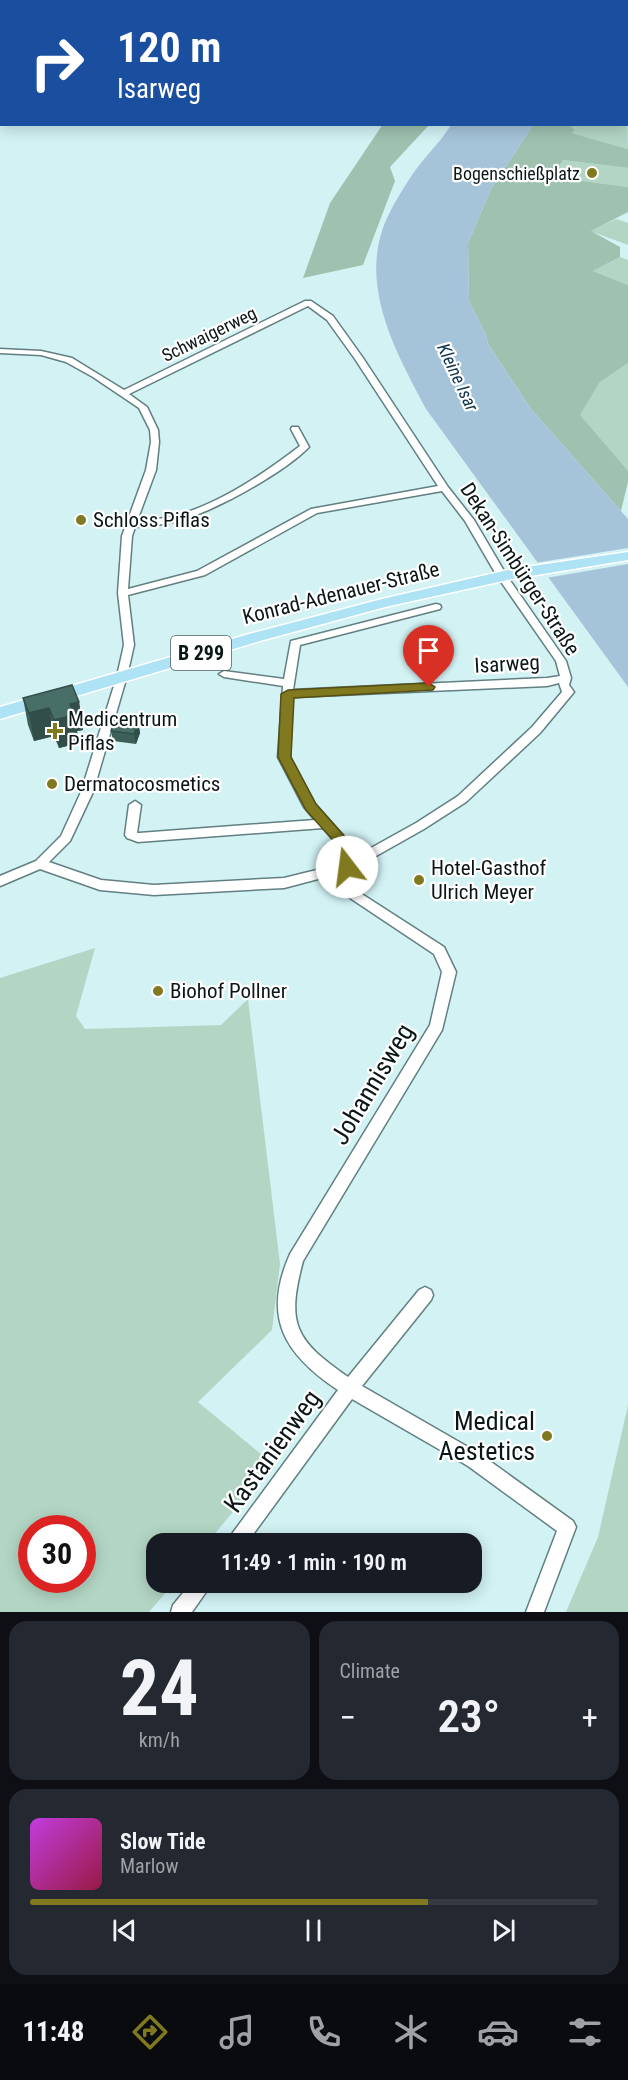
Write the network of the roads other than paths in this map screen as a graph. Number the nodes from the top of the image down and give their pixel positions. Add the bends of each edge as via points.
1 (308, 303) joint
2 (0, 351) edge
3 (124, 393) junction
4 (295, 429) dead end
5 (444, 488) junction
6 (130, 525) junction
7 (628, 556) edge
8 (508, 575) junction
9 (123, 593) junction
10 (436, 607) dead end
11 (224, 674) dead end
12 (122, 676) junction
13 (566, 678) junction
14 (288, 688) junction
15 (0, 713) edge
16 (135, 805) dead end
17 (324, 824) junction
18 (40, 864) junction
19 (347, 867) junction
20 (0, 881) edge
21 (425, 1295) dead end
22 (350, 1388) junction
23 (243, 1533) edge
24 (195, 1593) edge
25 (180, 1612) edge
26 (536, 1612) edge

1 - 3 street, Schwaigerweg
1 - 5 street, Dekan-Simbürger-Straße via 330,318
2 - 3 street via 41,353 69,360
3 - 6 street via 143,407 154,430 151,470
4 - 6 street via 305,447 270,471 184,516
5 - 8 street, Dekan-Simbürger-Straße
5 - 9 street via 314,511 201,573
6 - 9 street
7 - 8 main road, Konrad-Adenauer-Straße / B 299
8 - 12 main road, Konrad-Adenauer-Straße / B 299 via 320,620
8 - 13 street, Dekan-Simbürger-Straße via 561,661
9 - 12 street via 129,645
10 - 14 street via 295,643
11 - 14 street
12 - 15 main road, Konrad-Adenauer-Straße / B 299
12 - 18 street via 87,792 66,838
13 - 14 street, Isarweg via 547,682
13 - 19 street, Dekan-Simbürger-Straße via 564,686 568,692 462,798
14 - 17 street, Johannisweg via 284,757 310,807
16 - 17 street via 131,835 138,838
17 - 19 street, Johannisweg via 346,846
18 - 19 street, Dekan-Simbürger-Straße via 100,885 154,890 284,883
18 - 20 street
19 - 22 street, Johannisweg via 348,891 439,951 449,972 437,1026 314,1228 296,1260 286,1294 288,1328 293,1336 312,1359
21 - 22 street
22 - 23 street, Kastanienweg
22 - 26 street, Johannisweg via 474,1460 567,1527
24 - 25 street

